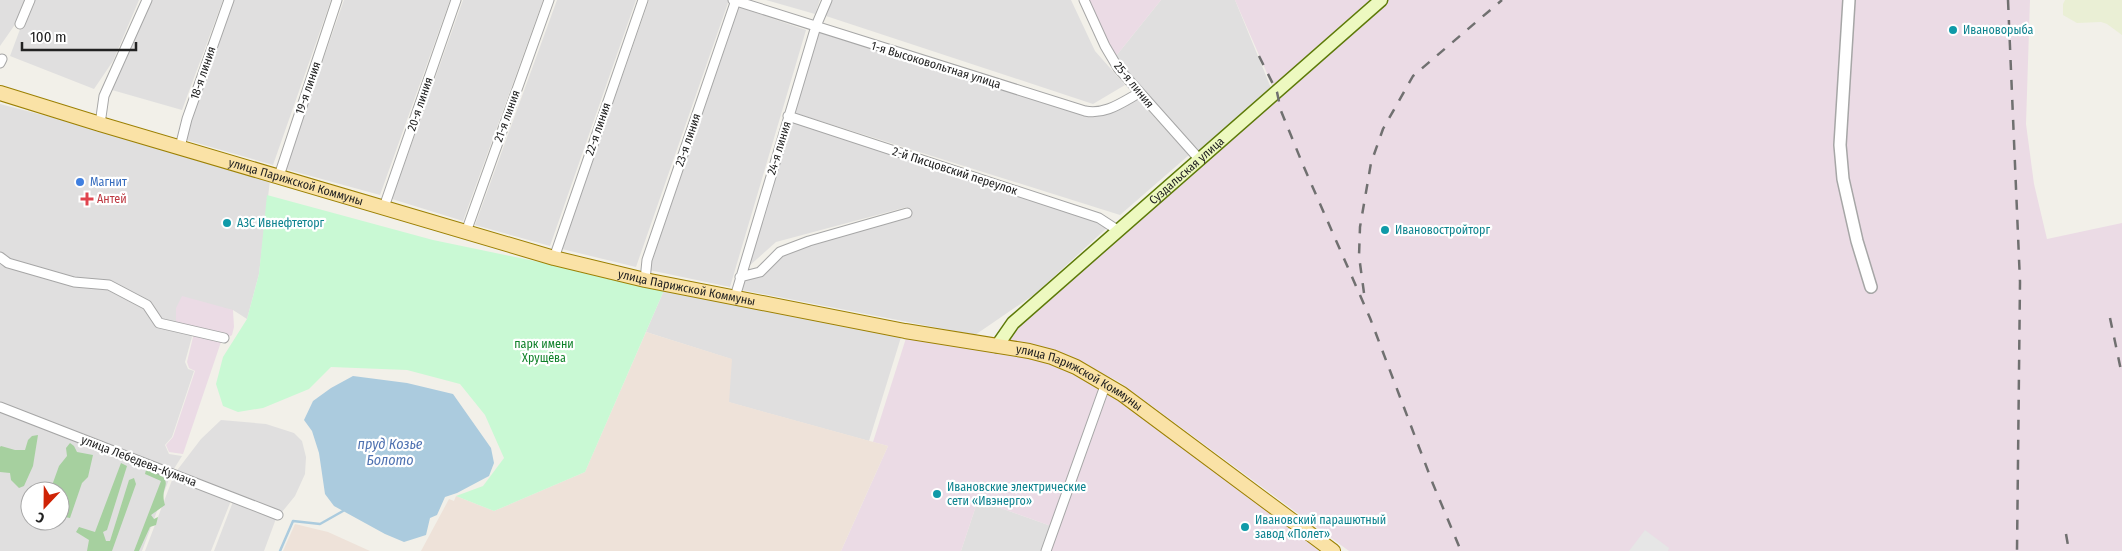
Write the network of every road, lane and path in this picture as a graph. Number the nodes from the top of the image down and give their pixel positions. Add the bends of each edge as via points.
1 (30, 0) edge
2 (147, 0) edge
3 (229, 0) edge
4 (337, 0) edge
5 (456, 0) edge
6 (549, 0) edge
7 (643, 0) edge
8 (827, 0) edge
9 (1082, 0) edge
10 (1381, 0) edge
11 (1849, 0) edge
12 (735, 1) edge
13 (20, 24) dead end
14 (816, 26) junction
15 (0, 93) edge
16 (1139, 93) junction
17 (788, 116) junction
18 (100, 124) junction
19 (180, 147) junction
20 (1200, 160) junction
21 (279, 176) junction
22 (384, 207) junction
23 (907, 213) dead end
24 (1119, 231) junction
25 (466, 232) junction
26 (0, 257) edge
27 (554, 258) junction
28 (740, 278) junction
29 (645, 280) junction
30 (1871, 288) dead end
31 (735, 297) junction
32 (224, 338) dead end
33 (997, 346) junction
34 (1106, 383) junction
35 (0, 407) edge
36 (278, 515) dead end
37 (1046, 551) edge
38 (1333, 551) edge

1 - 13 street
2 - 18 street via 104,96
3 - 19 street, 18-я линия via 187,118
4 - 21 street, 19-я линия
5 - 22 street, 20-я линия
6 - 25 street, 21-я линия
7 - 27 street, 22-я линия
8 - 14 street, 24-я линия
9 - 16 street, 25-я линия via 1113,61
10 - 20 main road, Суздальская улица
11 - 30 street via 1840,145 1842,179
12 - 14 street, 1-я Высоковольтная улица
12 - 29 street, 23-я линия via 647,260
14 - 16 street, 1-я Высоковольтная улица via 1085,112 1108,110
14 - 17 street, 24-я линия
15 - 18 main road, улица Парижской Коммуны
16 - 20 street, 25-я линия
17 - 24 street, 2-й Писцовский переулок via 1099,218
17 - 28 street, 24-я линия
18 - 19 main road, улица Парижской Коммуны
19 - 21 main road, улица Парижской Коммуны
20 - 24 main road, Суздальская улица
21 - 22 main road, улица Парижской Коммуны
22 - 25 main road, улица Парижской Коммуны
23 - 28 street via 787,249 760,272
24 - 33 main road, Суздальская улица via 1013,323
25 - 27 main road, улица Парижской Коммуны
26 - 32 street via 8,263 74,282 109,285 147,305 159,323
27 - 29 main road, улица Парижской Коммуны
28 - 31 street, 24-я линия
29 - 31 main road, улица Парижской Коммуны
31 - 33 main road, улица Парижской Коммуны
33 - 34 main road, улица Парижской Коммуны via 1052,357
34 - 37 street
34 - 38 main road, улица Парижской Коммуны
35 - 36 street, улица Лебедева-Кумача

